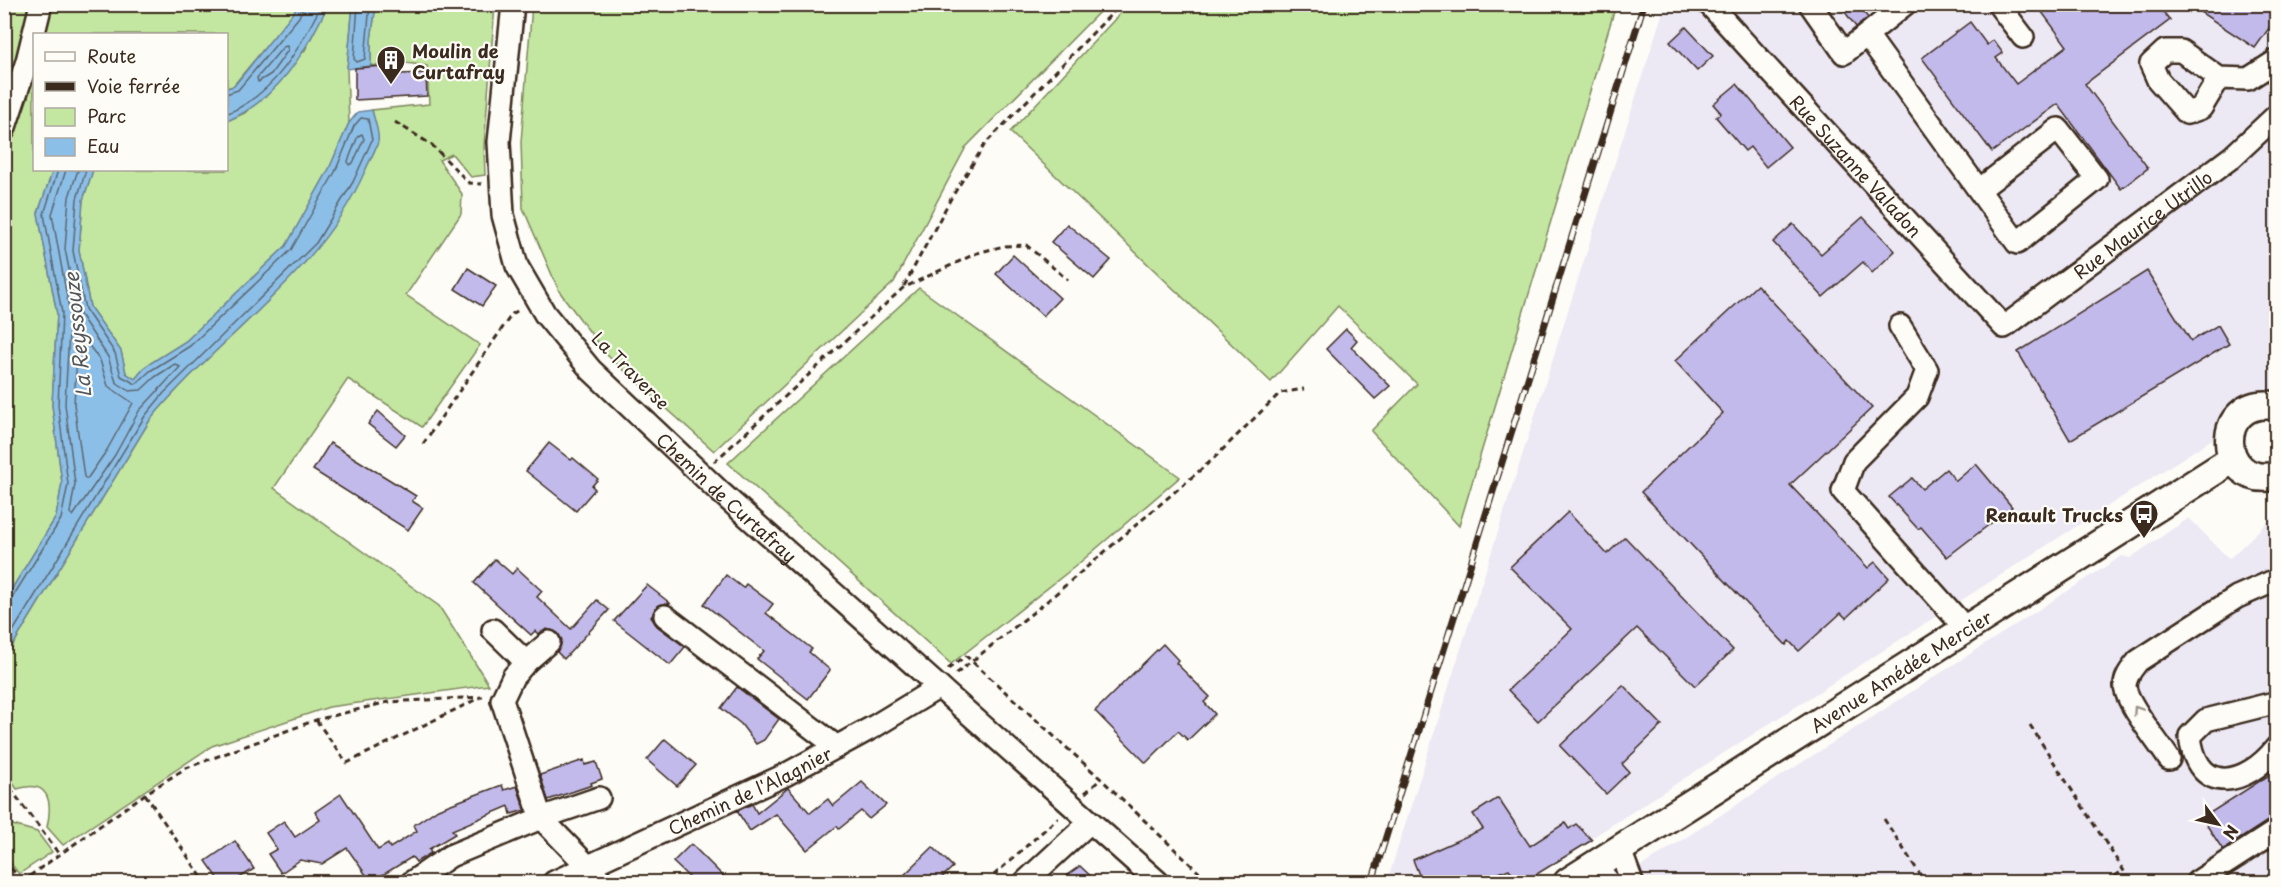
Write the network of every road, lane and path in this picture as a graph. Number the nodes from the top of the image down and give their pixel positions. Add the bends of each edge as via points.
1 (41, 4) edge
2 (513, 4) edge
3 (1121, 4) edge
4 (1709, 4) edge
5 (1810, 4) edge
6 (1905, 4) edge
7 (1998, 4) edge
8 (1867, 35) junction
9 (2023, 37) dead end
10 (2277, 61) edge
11 (2219, 78) dead end
12 (2277, 116) edge
13 (395, 122) dead end
14 (4, 130) edge
15 (502, 186) junction
16 (1979, 190) junction
17 (1068, 280) dead end
18 (903, 288) junction
19 (537, 299) junction
20 (1900, 326) dead end
21 (2004, 327) joint
22 (1304, 389) dead end
23 (2277, 406) edge
24 (423, 444) dead end
25 (2234, 459) junction
26 (702, 473) junction
27 (2277, 476) edge
28 (2277, 580) edge
29 (665, 616) dead end
30 (1966, 629) junction
31 (493, 630) dead end
32 (549, 642) dead end
33 (526, 662) junction
34 (972, 662) junction
35 (941, 678) junction
36 (480, 697) junction
37 (502, 700) junction
38 (2277, 705) edge
39 (316, 720) junction
40 (2030, 725) dead end
41 (837, 747) junction
42 (2277, 748) edge
43 (2169, 759) dead end
44 (1101, 779) junction
45 (4, 780) edge
46 (145, 794) junction
47 (599, 798) dead end
48 (1071, 806) junction
49 (541, 818) junction
50 (1884, 819) dead end
51 (1089, 823) junction
52 (2277, 831) edge
53 (1620, 850) junction
54 (59, 854) junction
55 (4, 860) edge
56 (587, 866) junction
57 (2124, 870) junction
58 (1602, 874) edge
59 (22, 882) edge
60 (205, 882) edge
61 (412, 882) edge
62 (554, 882) edge
63 (603, 882) edge
64 (986, 882) edge
65 (1025, 882) edge
66 (1158, 882) edge
67 (1209, 882) edge
68 (1568, 882) edge
69 (1632, 882) edge
70 (1925, 882) edge
71 (2106, 882) edge
72 (2132, 882) edge
73 (2196, 882) edge

1 - 14 street
2 - 15 street, Chemin de Curtafray via 499,142
3 - 18 path via 985,144
4 - 21 street, Rue Suzanne Valadon
5 - 8 street via 1844,53
6 - 8 street
7 - 9 street
8 - 16 street
10 - 11 street via 2248,79
12 - 21 street, Rue Maurice Utrillo via 2232,157
13 - 15 path via 432,145 469,183
15 - 19 street, Chemin de Curtafray via 504,215 517,266
16 - 16 street via 2017,243 2097,179 2058,129
17 - 18 path via 1026,245 977,253
18 - 26 path
19 - 24 path via 512,314
19 - 26 street, Chemin de Curtafray via 591,370
20 - 30 street via 1927,370 1917,396 1854,461 1843,491
22 - 34 path via 1280,393 1212,460
23 - 25 main road via 2251,407 2237,418 2229,435
25 - 27 main road via 2247,473
25 - 30 main road, Avenue Amédée Mercier
26 - 35 street, Chemin de Curtafray
43 -> 28 street via 2129,698 2125,687 2127,675 2138,661 2237,597
29 - 41 street
30 - 53 main road, Avenue Amédée Mercier
31 - 33 street
32 - 33 street
33 - 37 street
34 - 35 path
34 - 35 path via 966,656
34 - 44 path
35 - 41 street, Chemin de l'Alagnier
35 - 48 street, Chemin de Curtafray
36 - 37 path
36 - 39 path via 388,702
36 - 39 path via 347,763
37 - 49 street
38 - 42 street via 2206,720 2190,736 2192,756 2204,772 2220,780 2241,778
39 - 46 path via 186,768
40 - 57 path
41 - 56 street, Chemin de l'Alagnier
44 - 48 path
44 - 67 path
45 - 54 path
46 - 54 path
46 - 60 path
47 - 49 street
48 - 51 street, Chemin de Curtafray
48 - 64 path
49 - 56 street
49 - 61 street via 450,856
50 - 70 path
51 - 65 street
51 - 66 street, Chemin de Curtafray
52 - 73 street
53 - 58 main road, Avenue Amédée Mercier
53 - 69 street
54 - 59 path
55 - 59 path
56 - 62 street, Chemin de l'Alagnier
56 - 63 street
57 - 71 path
57 - 72 path
58 - 68 main road, Avenue Amédée Mercier

